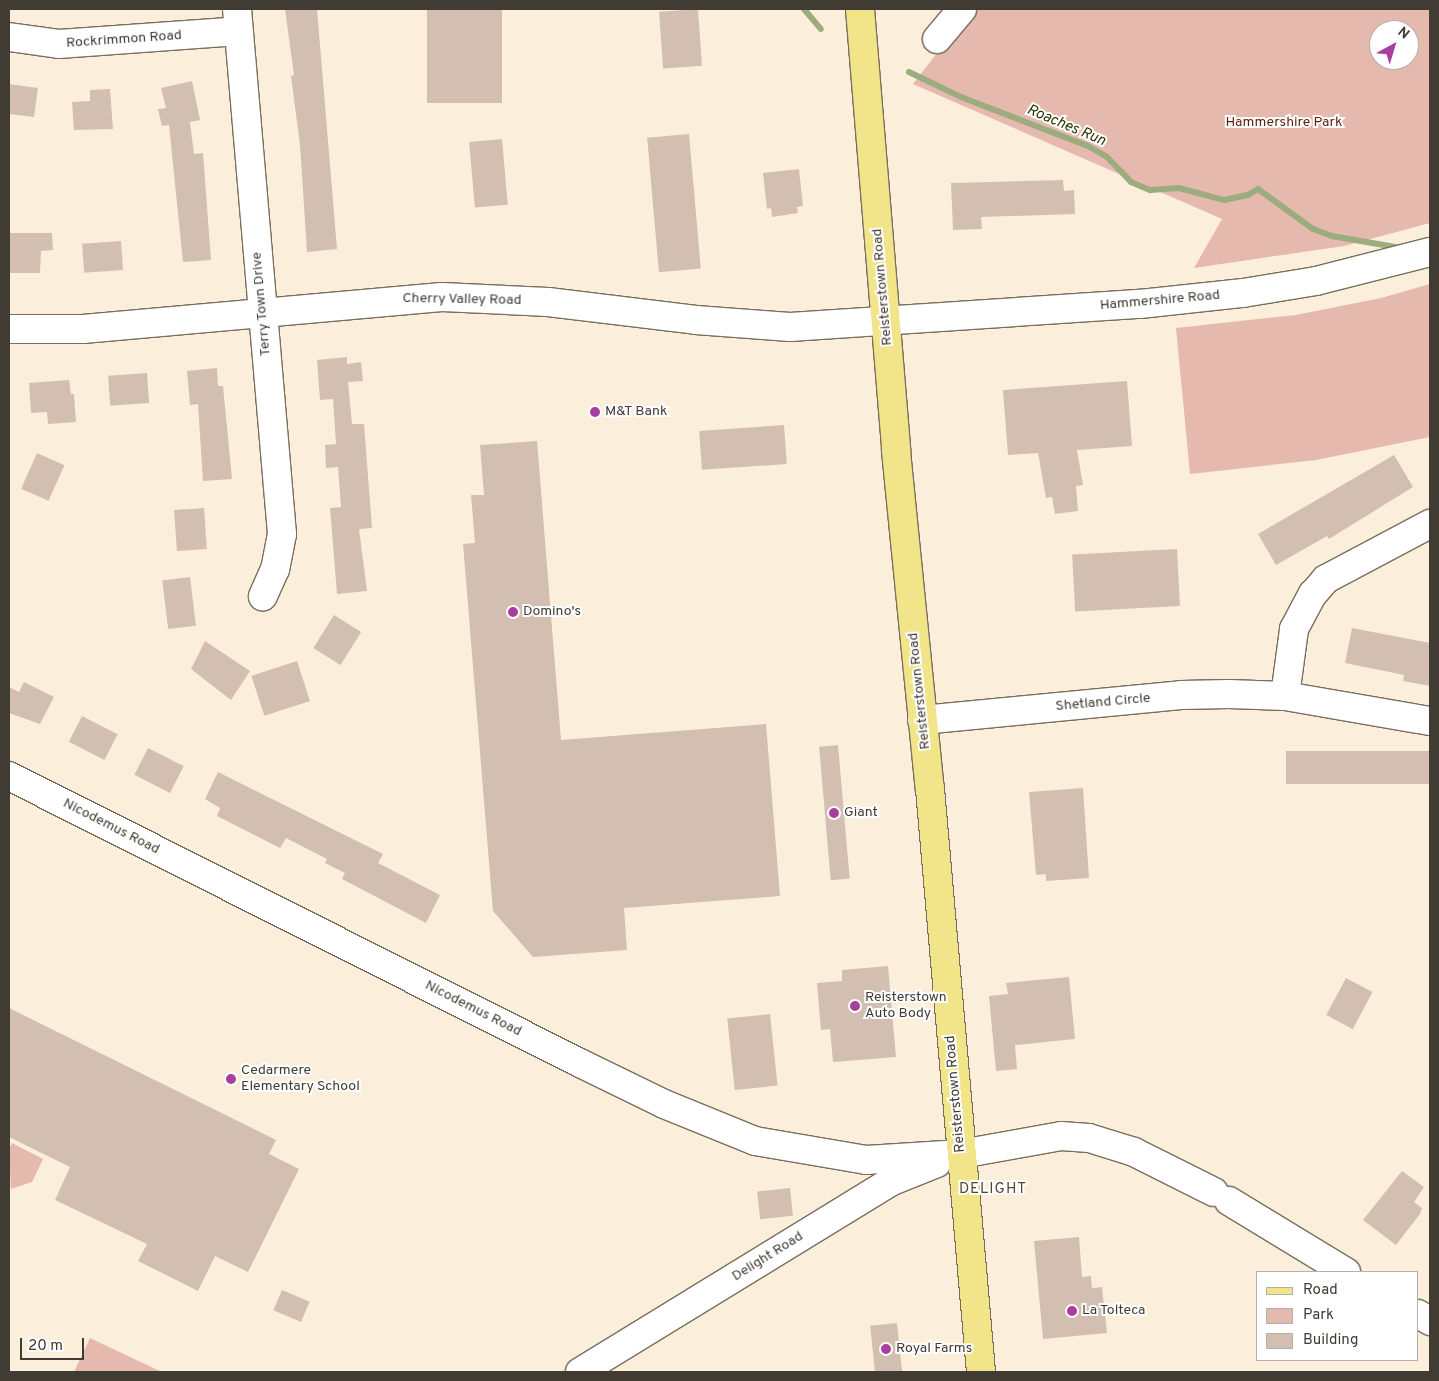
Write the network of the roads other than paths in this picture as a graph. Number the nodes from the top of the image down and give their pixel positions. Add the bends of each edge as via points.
1 (860, 9) edge
2 (962, 9) edge
3 (238, 20) edge
4 (9, 37) edge
5 (937, 39) dead end
6 (1430, 252) edge
7 (263, 314) junction
8 (885, 320) junction
9 (9, 330) edge
10 (1430, 524) edge
11 (263, 596) dead end
12 (1285, 696) junction
13 (922, 720) junction
14 (1430, 721) edge
15 (9, 776) edge
16 (961, 1154) junction
17 (1344, 1271) edge
18 (1419, 1315) edge
19 (1430, 1322) edge
20 (580, 1372) edge
21 (981, 1372) edge

1 - 8 main road, Reisterstown Road
2 - 5 street
3 - 4 street, Rockrimmon Road via 69,44
3 - 7 street, Terry Town Drive
6 - 8 street, Hammershire Road via 1316,281 1140,304
7 - 8 street, Cherry Valley Road via 442,297 548,302 696,320 790,327
7 - 9 street, Cherry Valley Road via 83,330
7 - 11 street, Terry Town Drive via 282,534 275,569
8 - 13 main road, Reisterstown Road
10 - 12 street via 1326,579 1313,594 1294,629
12 - 13 street, Shetland Circle via 1181,695
12 - 14 street, Shetland Circle
13 - 16 main road, Reisterstown Road
15 - 16 street, Nicodemus Road via 572,1059 711,1125 755,1141 866,1160
16 - 17 street via 1061,1136 1089,1138 1134,1152 1221,1197
16 - 20 street, Delight Road via 892,1181
16 - 21 main road, Reisterstown Road
18 - 19 street

